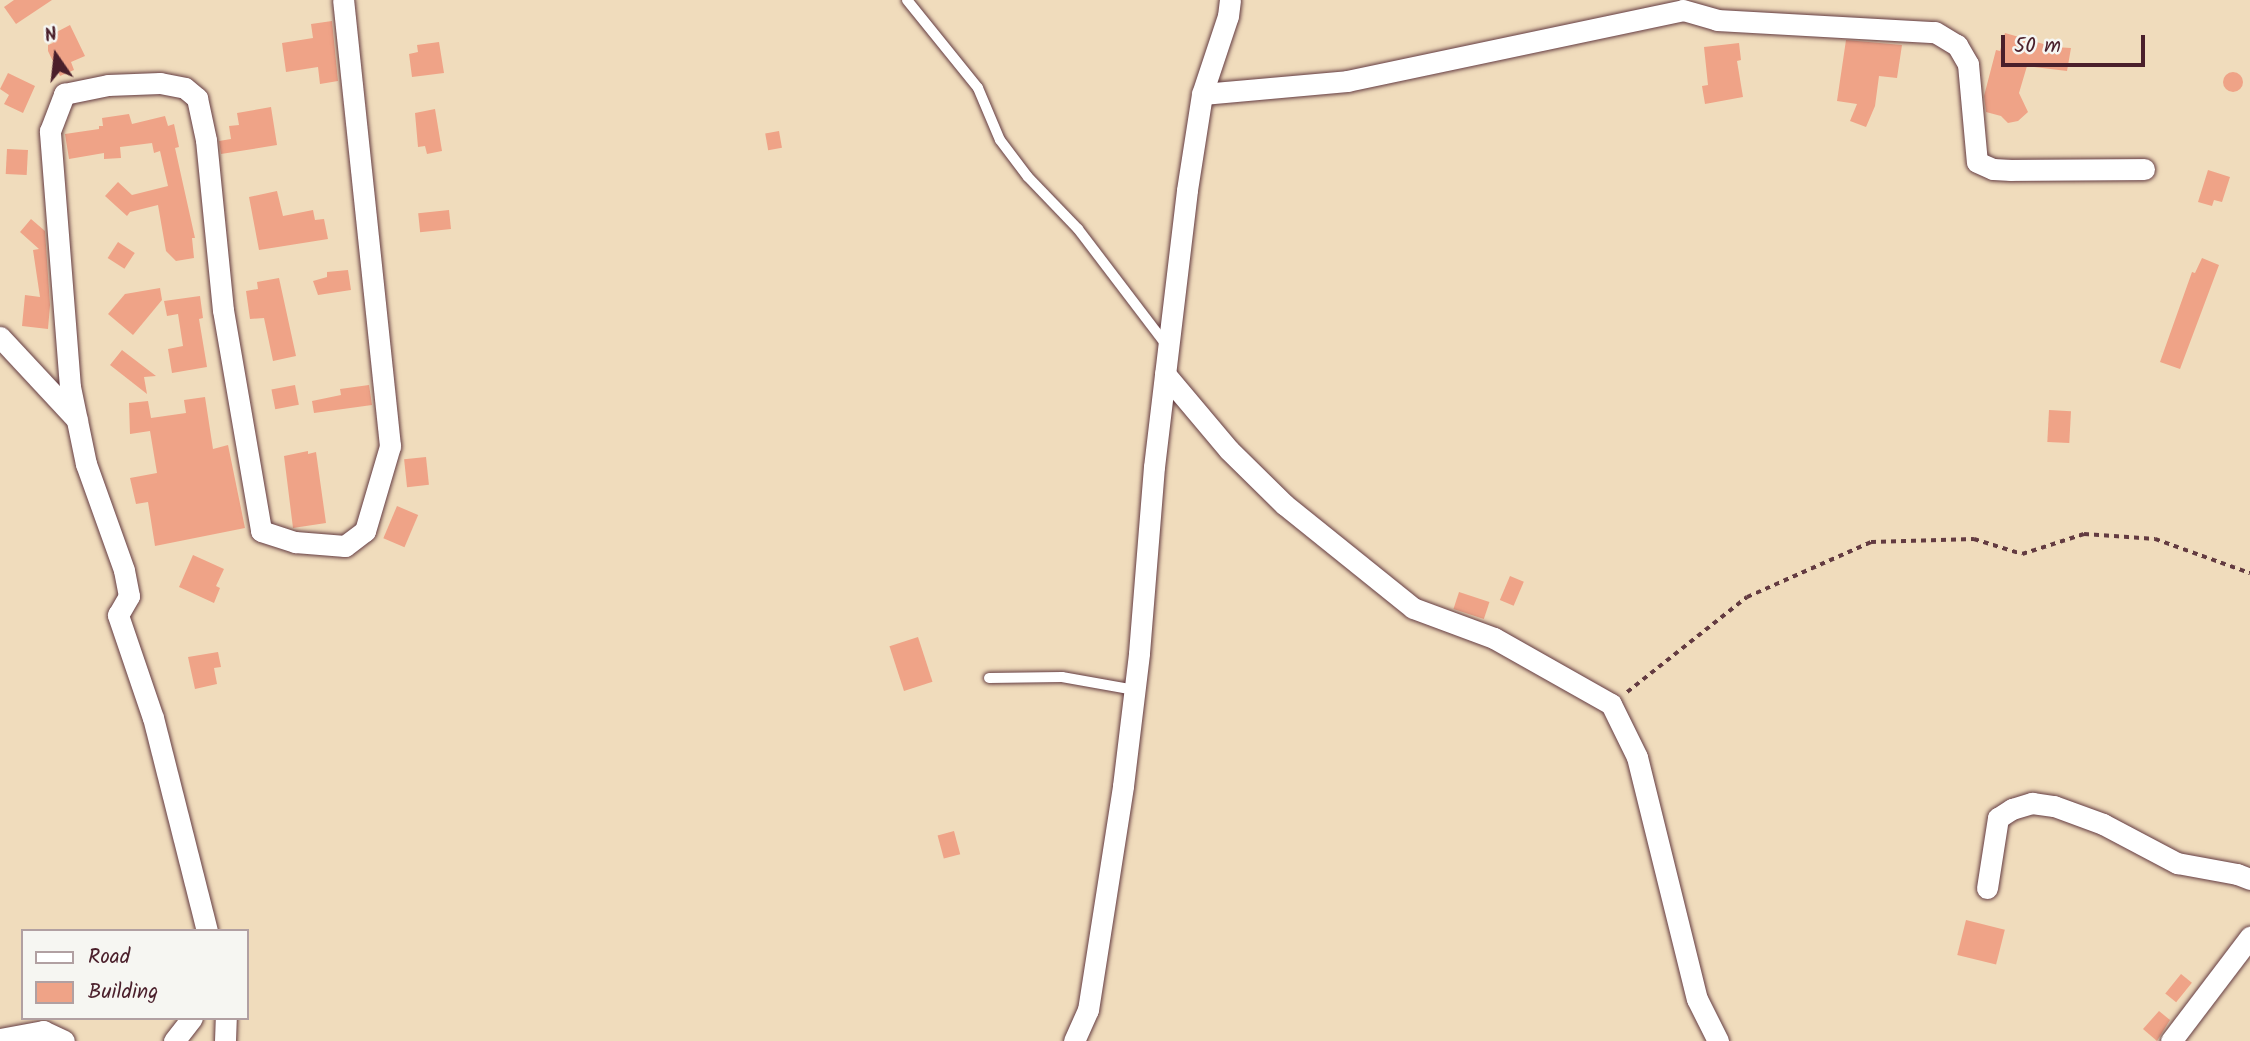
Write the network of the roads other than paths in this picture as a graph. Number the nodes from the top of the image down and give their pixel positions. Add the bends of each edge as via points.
1 (343, 0) edge
2 (907, 0) edge
3 (1230, 0) edge
4 (1202, 94) junction
5 (2144, 169) dead end
6 (0, 337) edge
7 (1168, 349) junction
8 (1165, 374) junction
9 (78, 421) junction
10 (989, 678) dead end
11 (1135, 690) junction
12 (2250, 879) edge
13 (1987, 888) dead end
14 (206, 929) edge
15 (2250, 937) edge
16 (190, 1020) edge
17 (226, 1020) edge
18 (0, 1039) edge
19 (64, 1041) edge
20 (173, 1041) edge
21 (225, 1041) edge
22 (1074, 1041) edge
23 (1718, 1041) edge
24 (2171, 1041) edge

1 - 9 street via 390,446 366,531 345,546 295,542 261,531 223,310 206,140 197,98 185,88 160,83 108,85 64,94 50,131 70,387
2 - 7 lane via 978,88 1000,140 1078,229
3 - 4 street
4 - 5 street via 1347,81 1683,10 1717,20 1935,32 1957,45 1968,64 1977,162 2011,170
4 - 7 street
6 - 9 street
7 - 8 street
8 - 11 street
8 - 23 street via 1229,450 1285,505 1413,608 1494,638 1611,704 1637,757 1697,999
9 - 14 street via 86,464 124,570 129,596 118,615 153,718
10 - 11 lane via 1062,677
11 - 22 street via 1088,1010
12 - 13 street via 2177,863 2103,824 2032,803 1998,818
15 - 24 street
16 - 20 street
17 - 21 street
18 - 19 street via 43,1031

